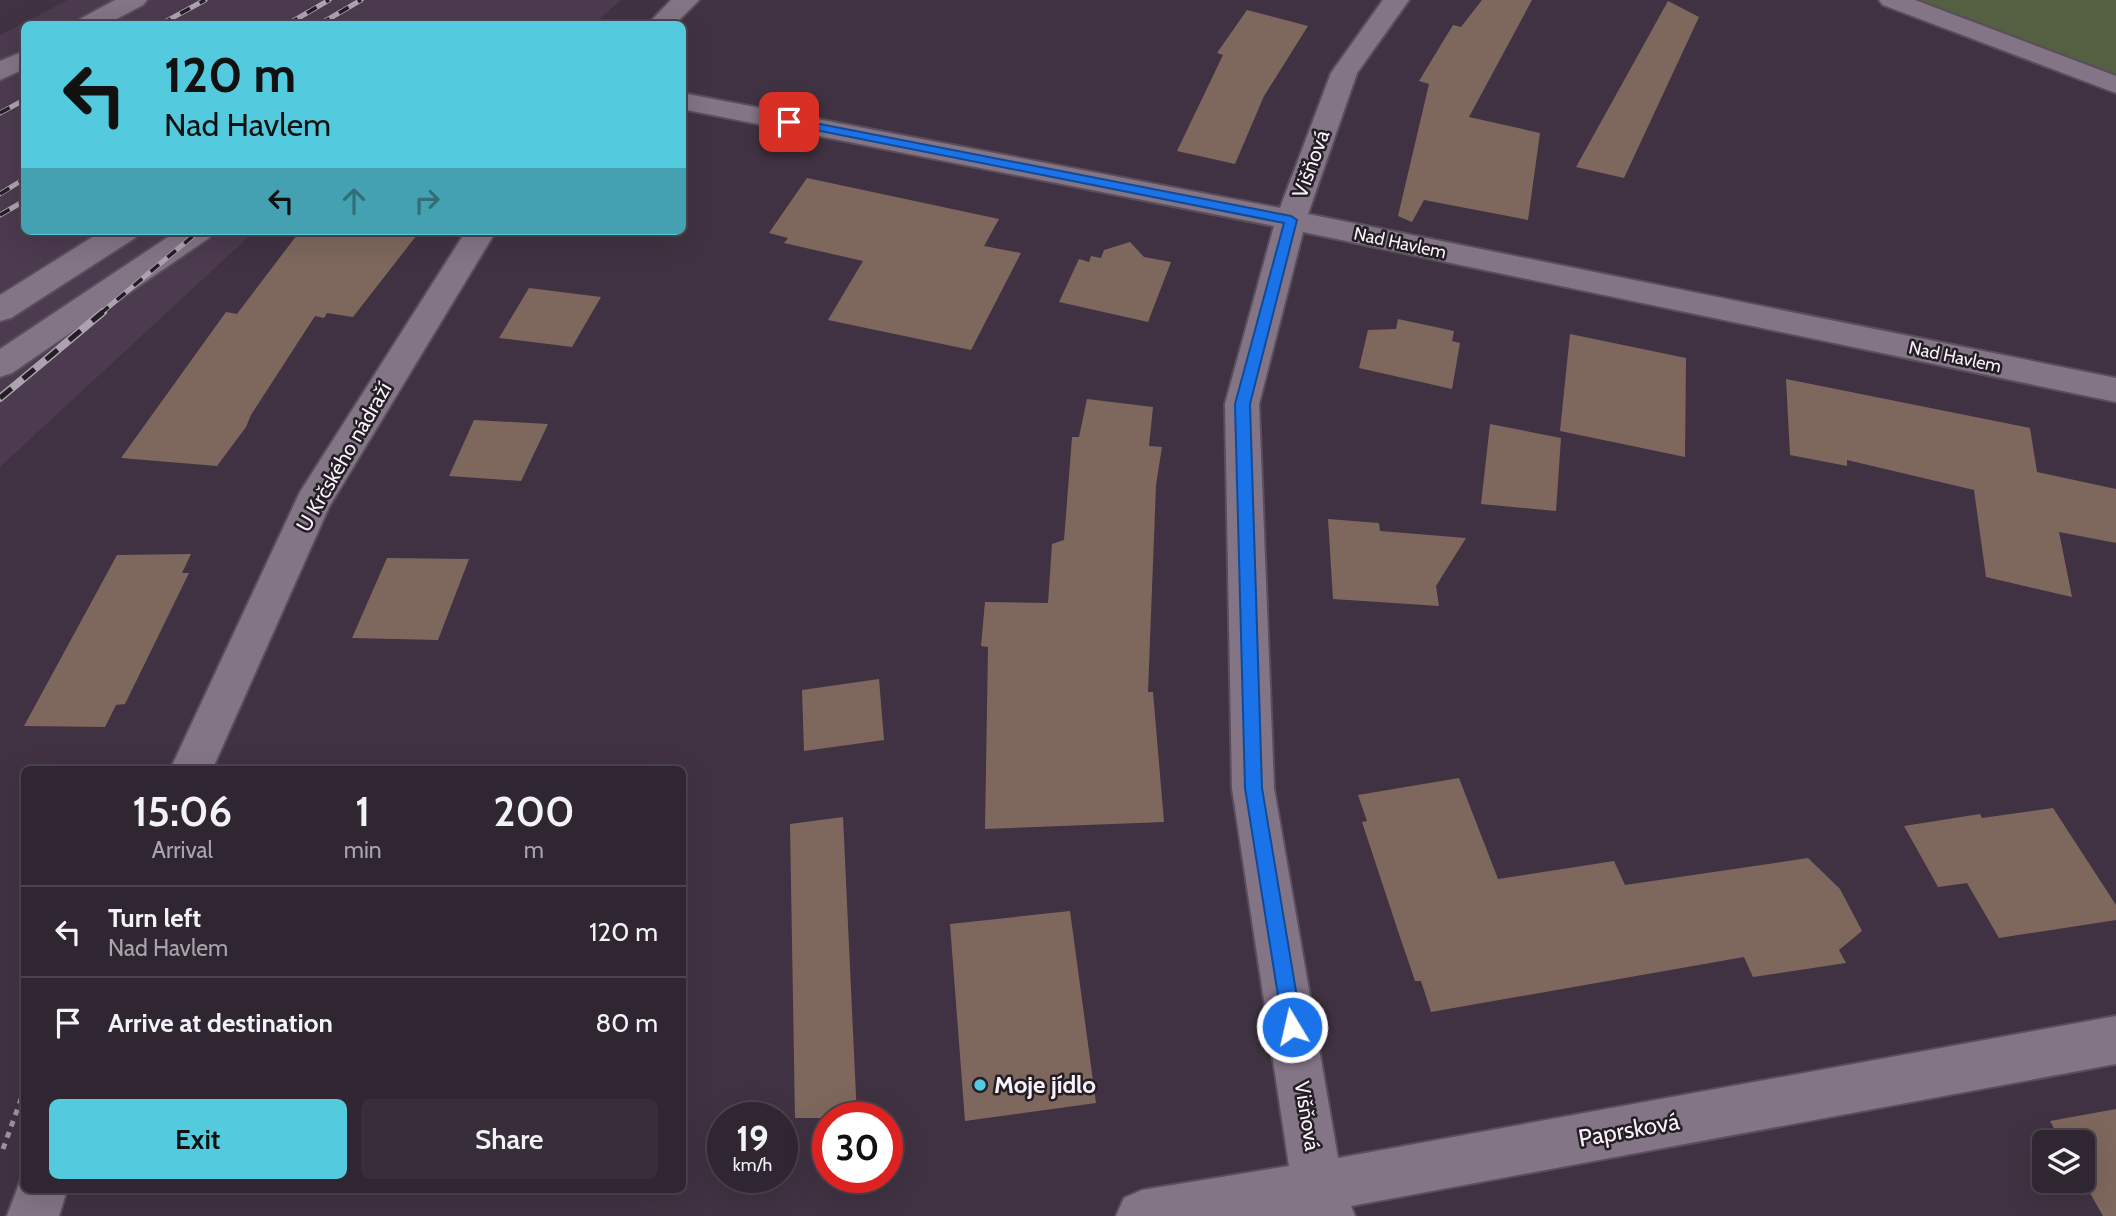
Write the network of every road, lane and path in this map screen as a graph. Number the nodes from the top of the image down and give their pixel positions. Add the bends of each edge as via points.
1 (134, 0) edge
2 (686, 0) edge
3 (1396, 0) edge
4 (1892, 0) edge
5 (95, 21) edge
6 (664, 21) edge
7 (21, 61) edge
8 (0, 72) edge
9 (2116, 85) edge
10 (686, 102) edge
11 (1291, 220) junction
12 (118, 235) edge
13 (192, 235) edge
14 (479, 235) edge
15 (0, 310) edge
16 (0, 365) edge
17 (2116, 390) edge
18 (193, 766) edge
19 (2116, 1040) edge
20 (21, 1099) edge
21 (0, 1156) edge
22 (40, 1193) edge
23 (1324, 1202) edge
24 (33, 1216) edge
25 (1142, 1216) edge

1 - 5 street
2 - 6 street
3 - 11 street, Višňová via 1344,73
4 - 9 street
7 - 8 street
10 - 11 street, Nad Havlem
11 - 17 street, Nad Havlem
11 - 23 street, Višňová via 1242,404 1253,788
12 - 15 street
13 - 16 street
14 - 18 street, U Krčského nádraží via 313,502
19 - 23 street, Paprsková
20 - 21 path
22 - 24 street
23 - 25 street, Paprsková

